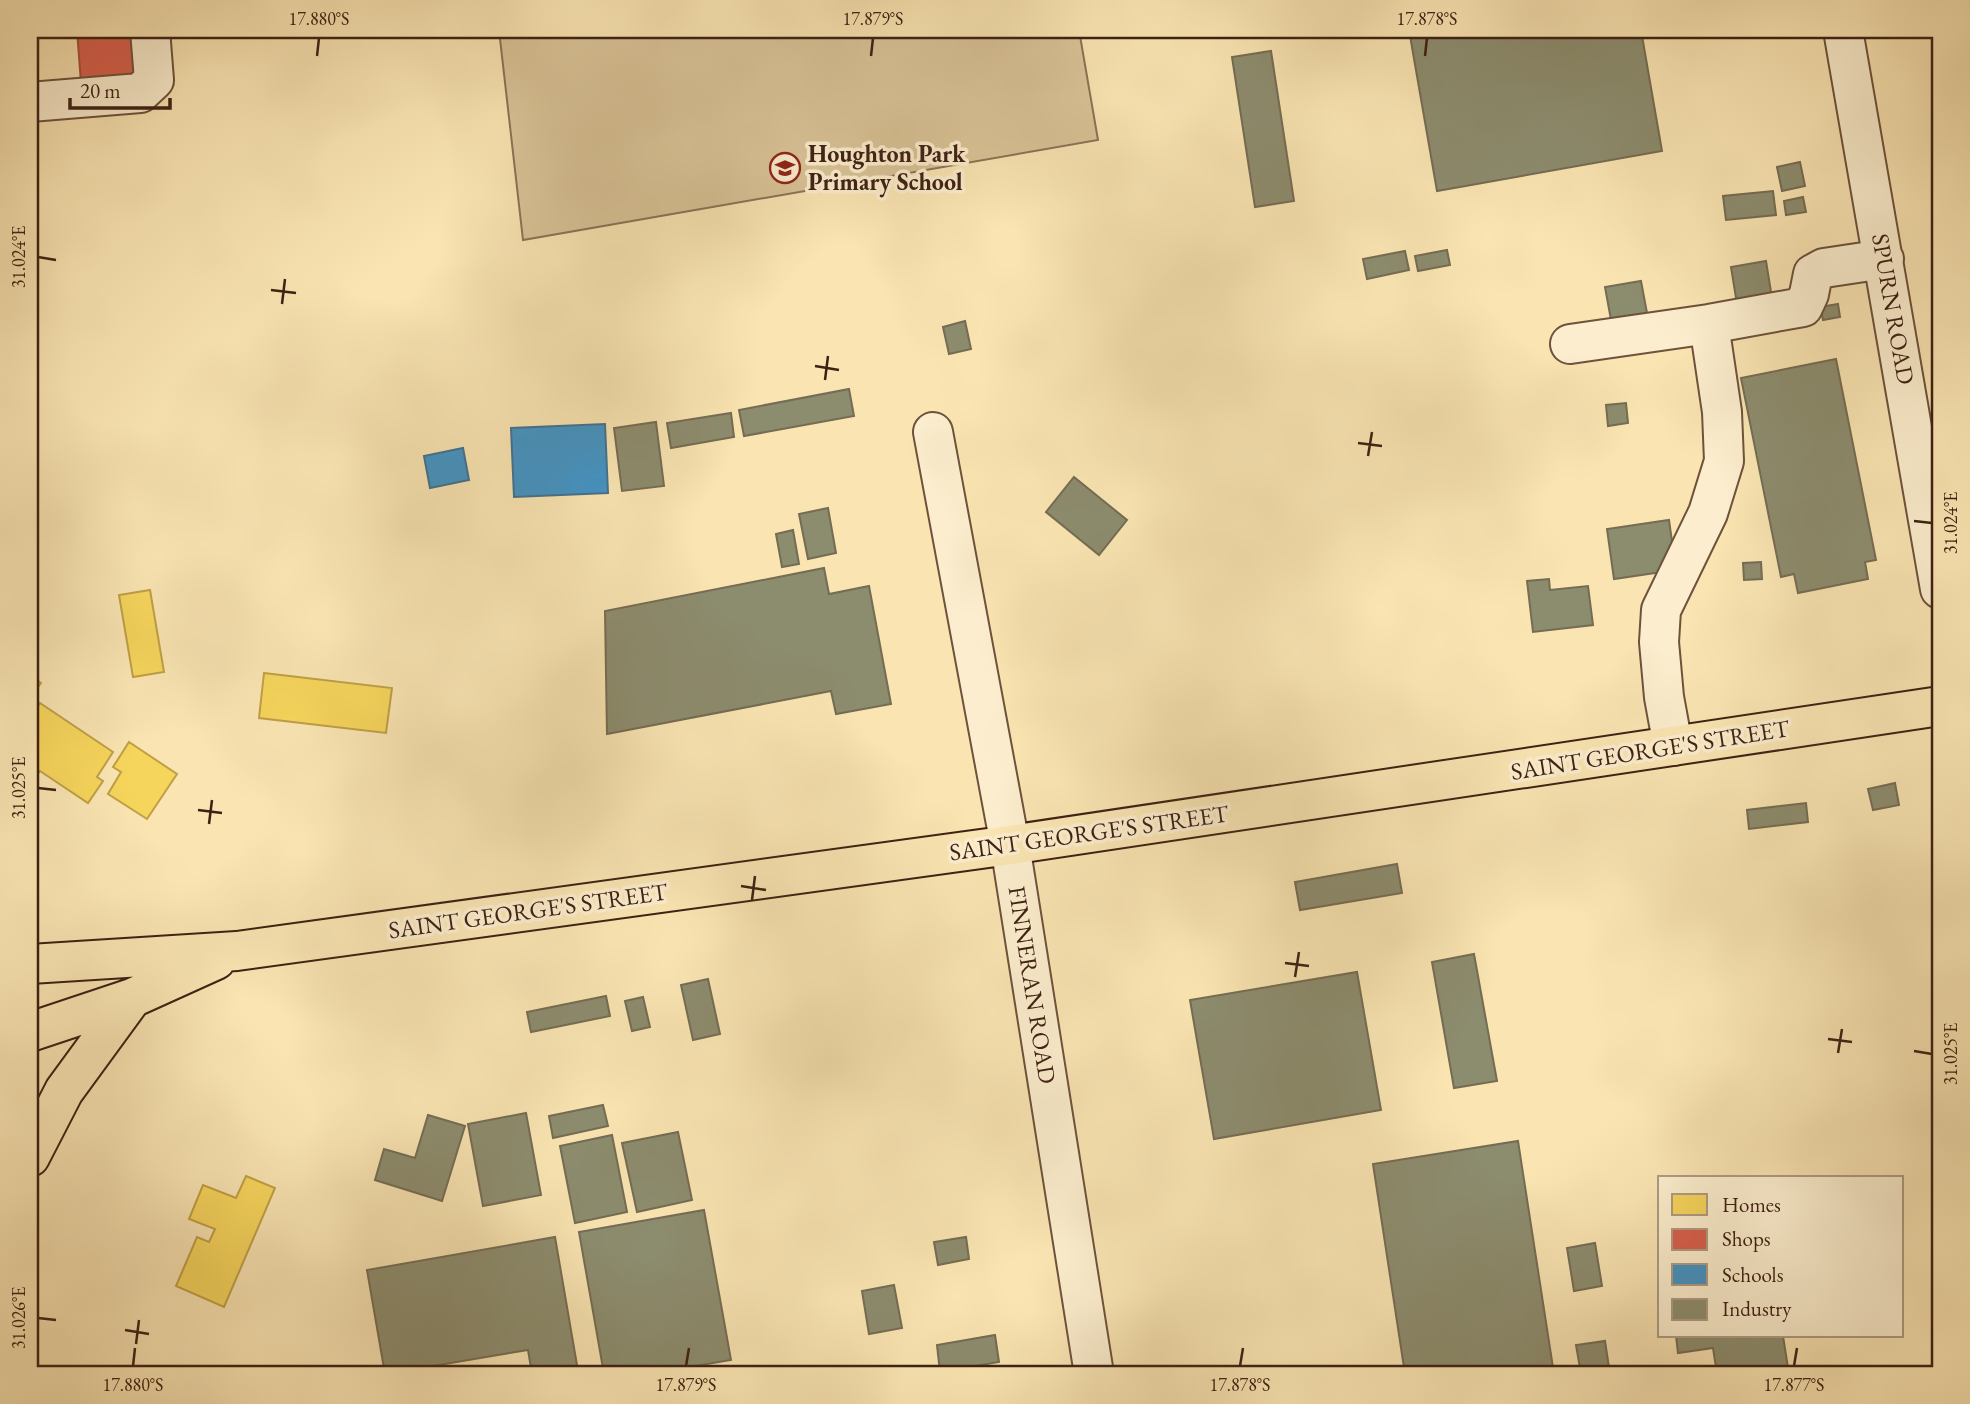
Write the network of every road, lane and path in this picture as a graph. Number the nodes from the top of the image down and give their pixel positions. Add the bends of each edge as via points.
1 (150, 30) edge
2 (1843, 30) edge
3 (30, 102) edge
4 (1884, 259) junction
5 (1709, 324) junction
6 (1570, 344) dead end
7 (933, 432) dead end
8 (1940, 589) edge
9 (1940, 706) edge
10 (1673, 746) junction
11 (1010, 845) junction
12 (237, 951) junction
13 (30, 964) edge
14 (132, 998) junction
15 (30, 1032) edge
16 (30, 1157) edge
17 (1094, 1374) edge

1 - 3 street via 154,80 140,93
2 - 4 street, SPURN ROAD
4 - 5 street via 1824,268 1813,274 1803,307
4 - 8 street, SPURN ROAD
5 - 6 street
5 - 10 street via 1724,461 1708,513 1661,610 1659,642
7 - 11 street, FINNERAN ROAD
9 - 10 main road, SAINT GEORGE'S STREET
10 - 11 main road, SAINT GEORGE'S STREET
11 - 12 main road, SAINT GEORGE'S STREET
11 - 17 street, FINNERAN ROAD
12 - 13 main road, SAINT GEORGE'S STREET
12 - 14 main road, SAINT GEORGE'S STREET
14 - 15 main road, SAINT GEORGE'S STREET
14 - 16 main road via 64,1091

